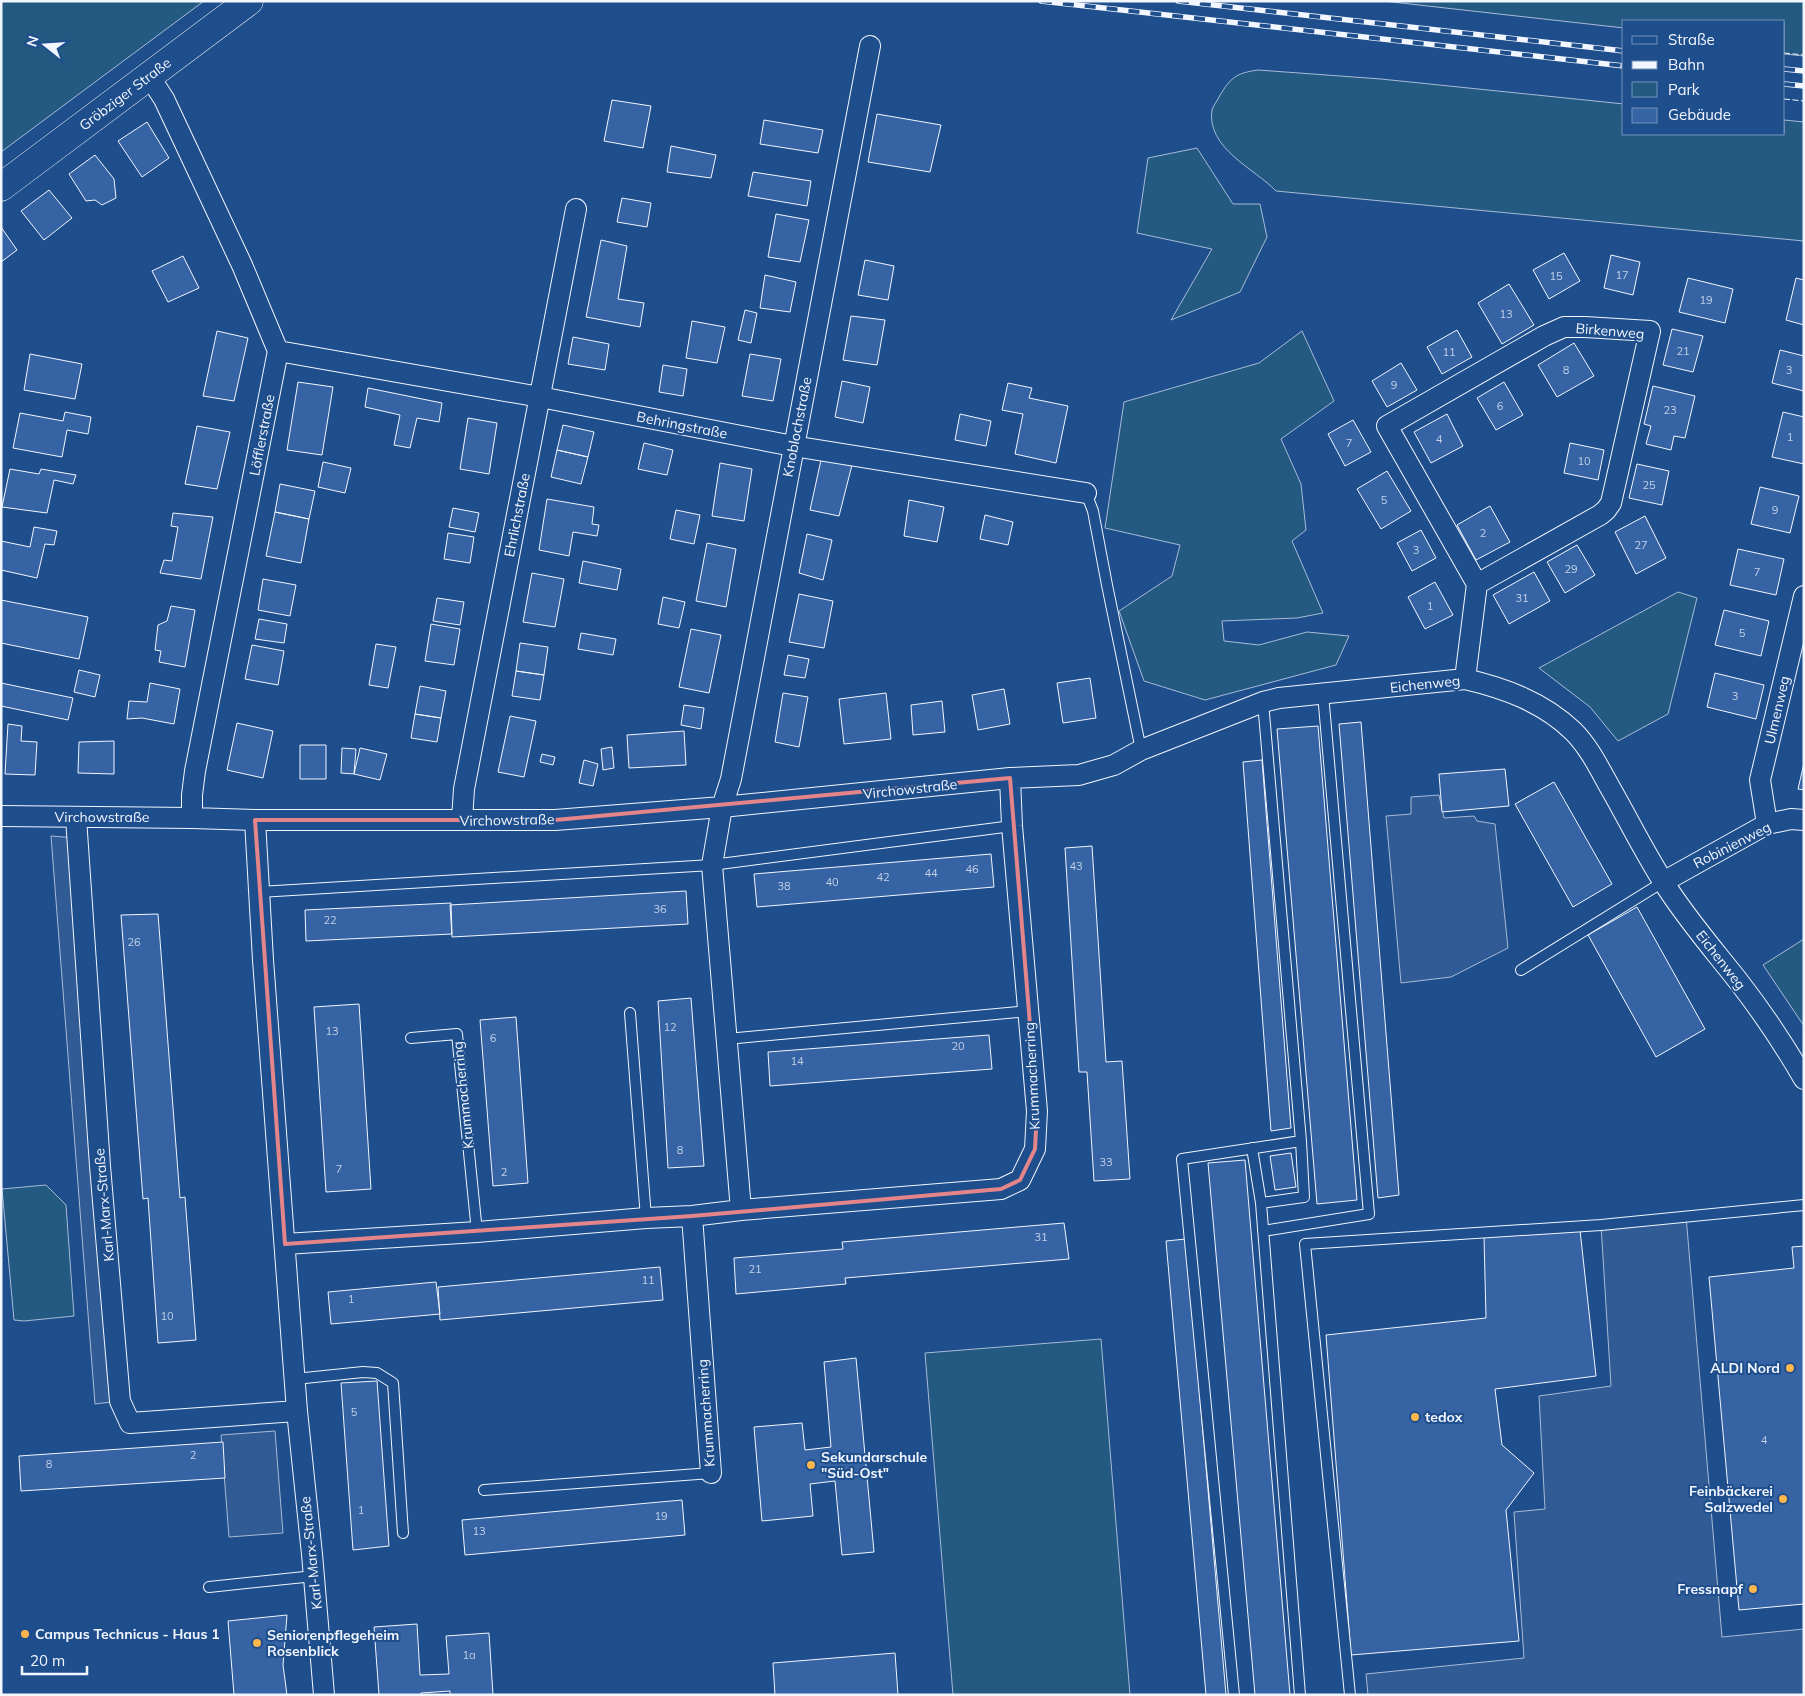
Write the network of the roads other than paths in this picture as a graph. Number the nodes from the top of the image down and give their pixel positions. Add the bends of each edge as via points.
1 (249, 1) edge
2 (870, 46) dead end
3 (149, 76) junction
4 (1, 187) edge
5 (576, 209) dead end
6 (278, 351) junction
7 (540, 398) junction
8 (794, 446) junction
9 (1086, 494) joint
10 (1477, 584) junction
11 (1804, 596) edge
12 (1465, 679) junction
13 (1323, 694) junction
14 (1263, 702) junction
15 (1141, 750) junction
16 (1010, 778) junction
17 (722, 807) junction
18 (1, 816) edge
19 (76, 818) junction
20 (192, 818) junction
21 (255, 820) junction
22 (462, 820) junction
23 (1804, 820) edge
24 (1767, 824) junction
25 (1012, 826) junction
26 (712, 865) junction
27 (1663, 882) junction
28 (259, 892) junction
29 (1521, 970) dead end
30 (1028, 1011) junction
31 (630, 1014) dead end
32 (411, 1038) dead end
33 (727, 1039) junction
34 (1804, 1079) edge
35 (1301, 1141) junction
36 (1252, 1148) junction
37 (1261, 1204) junction
38 (1804, 1205) edge
39 (741, 1210) junction
40 (692, 1216) junction
41 (646, 1218) junction
42 (1263, 1231) junction
43 (477, 1232) junction
44 (285, 1244) junction
45 (295, 1379) junction
46 (297, 1411) junction
47 (711, 1473) joint
48 (484, 1490) dead end
49 (404, 1534) dead end
50 (314, 1576) junction
51 (209, 1587) dead end
52 (324, 1695) edge
53 (1234, 1695) edge
54 (1300, 1695) edge
55 (1350, 1695) edge

1 - 3 main road, Gröbziger Straße
2 - 8 street, Knoblochstraße
3 - 4 main road, Gröbziger Straße
3 - 6 street via 164,99 242,265
5 - 7 street, Ehrlichstraße
6 - 7 street, Behringstraße
6 - 20 street, Löfflerstraße via 195,771
7 - 8 street, Behringstraße
7 - 22 street, Ehrlichstraße via 464,789
8 - 9 street, Behringstraße
8 - 17 street, Knoblochstraße via 731,779
9 - 15 lane via 1094,511
10 - 10 street, Birkenweg via 1606,510 1611,503 1650,331 1585,326 1564,328 1544,336 1387,426
10 - 12 street
11 - 24 street, Ulmenweg via 1760,780
12 - 13 street, Eichenweg
12 - 27 street, Eichenweg via 1518,695 1572,730 1591,753
13 - 14 street, Eichenweg
13 - 42 lane via 1370,1214
14 - 15 street, Eichenweg
14 - 35 lane
15 - 16 street, Eichenweg via 1114,765 1079,775
16 - 17 street, Virchowstraße
16 - 25 street, Krummacherring
17 - 22 street, Virchowstraße via 555,820
17 - 26 street
18 - 19 street, Virchowstraße
19 - 20 street, Virchowstraße
19 - 46 street, Karl-Marx-Straße via 120,1400 130,1423
20 - 21 street, Virchowstraße
21 - 22 street, Virchowstraße
21 - 28 street, Karl-Marx-Straße
23 - 24 street, Robinienweg
24 - 27 street, Robinienweg
25 - 26 lane
25 - 30 street, Krummacherring
26 - 28 lane
26 - 33 street
27 - 29 lane
27 - 34 street, Eichenweg via 1741,984
28 - 44 street, Karl-Marx-Straße
30 - 33 lane
30 - 39 street, Krummacherring via 1037,1111 1035,1149 1020,1180 1001,1188
31 - 41 lane
32 - 43 lane, Krummacherring via 457,1034
33 - 39 street
35 - 36 lane
35 - 37 lane via 1304,1197
36 - 37 lane
36 - 53 lane via 1182,1159
37 - 42 lane
38 - 55 lane via 1601,1225 1305,1244
39 - 40 street, Krummacherring
40 - 41 street, Krummacherring
40 - 47 street, Krummacherring
41 - 43 street, Krummacherring
42 - 54 lane
43 - 44 street, Krummacherring
44 - 45 street, Karl-Marx-Straße
45 - 46 street, Karl-Marx-Straße
45 - 49 lane via 364,1372 377,1373 393,1383
46 - 50 street, Karl-Marx-Straße
47 - 48 lane, Krummacherring
50 - 51 lane
50 - 52 street, Karl-Marx-Straße

